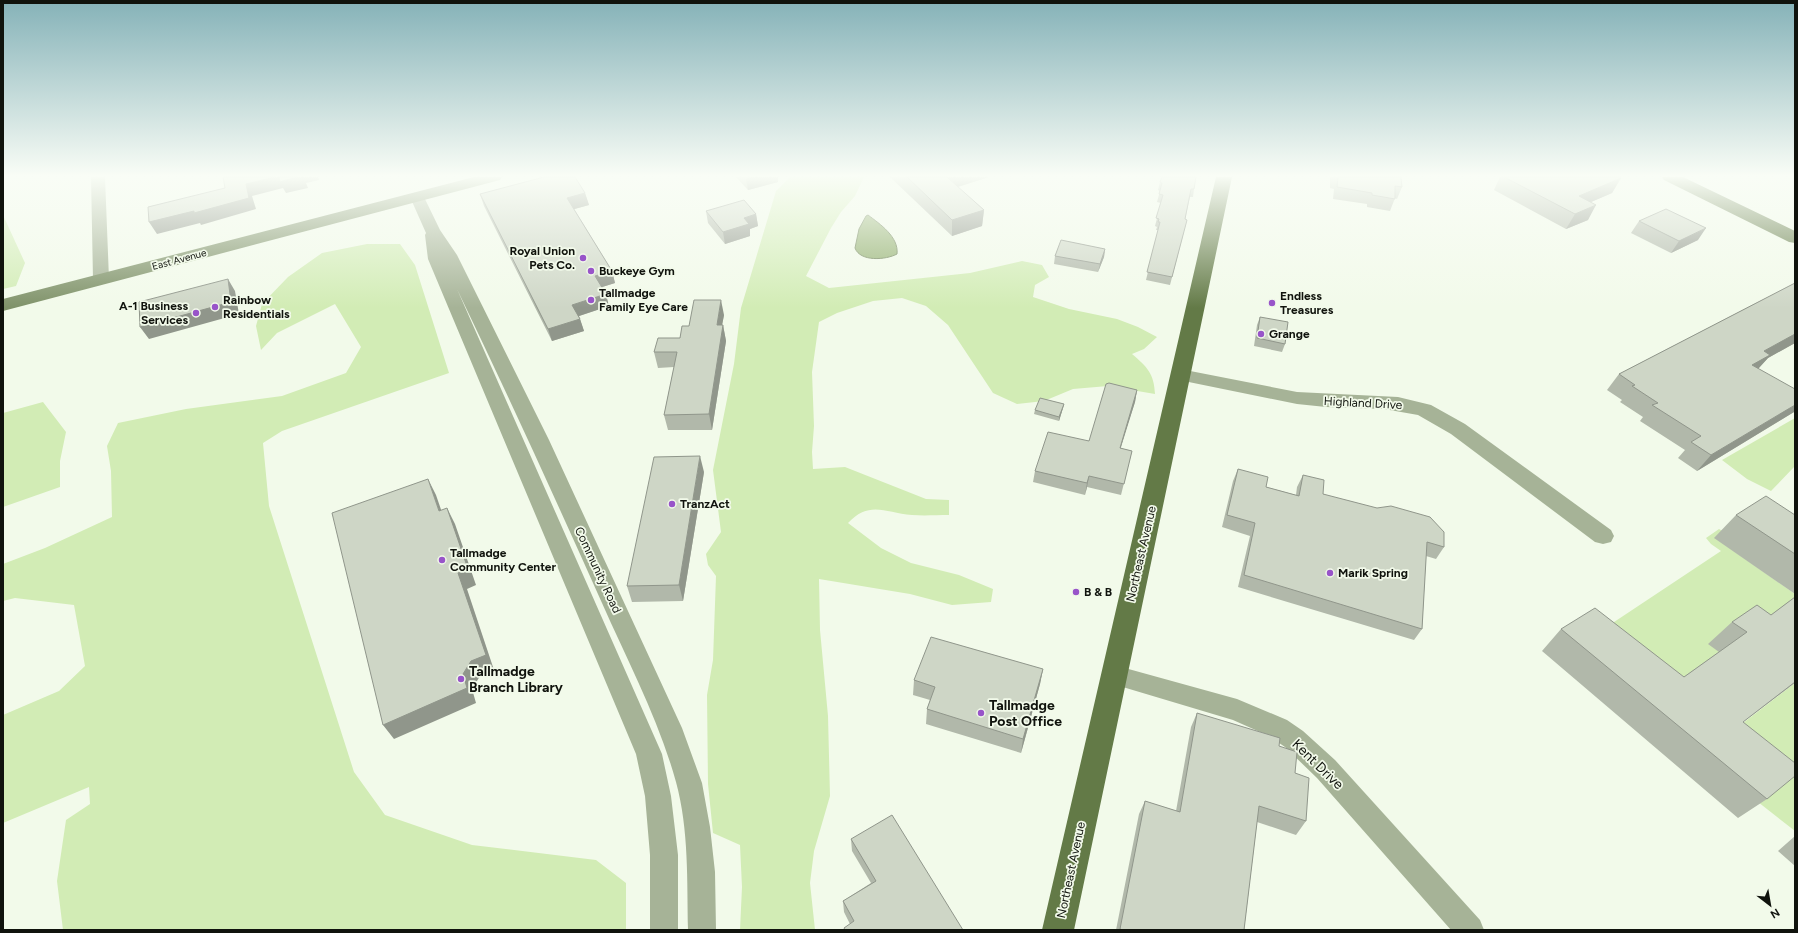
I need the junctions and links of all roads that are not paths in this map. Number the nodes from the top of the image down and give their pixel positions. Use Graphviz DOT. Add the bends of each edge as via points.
graph roads {
  1 [pos="99,221"];
  2 [pos="326,221"];
  3 [pos="428,221"];
  4 [pos="1214,221"];
  5 [pos="1759,221"];
  6 [pos="432,230"];
  7 [pos="1795,238"];
  8 [pos="101,279"];
  9 [pos="3,305"];
  10 [pos="1180,376"];
  11 [pos="539,440"];
  12 [pos="516,447"];
  13 [pos="1603,536"];
  14 [pos="1114,675"];
  15 [pos="648,678"];
  16 [pos="621,690"];
  17 [pos="664,930"];
  18 [pos="702,930"];
  19 [pos="1058,930"];
  20 [pos="1470,930"];
  1 -- 8 [label="street"];
  2 -- 8 [label="main road, East Avenue"];
  3 -- 6 [label="street, Community Road"];
  4 -- 10 [label="main road, Northeast Avenue"];
  5 -- 7 [label="main road"];
  6 -- 11 [label="street, Community Road" via="449,255"];
  6 -- 12 [label="street, Community Road" via="436,259"];
  8 -- 9 [label="main road, East Avenue"];
  10 -- 13 [label="street, Highland Drive" via="1297,398 1414,406 1458,429"];
  10 -- 14 [label="main road, Northeast Avenue"];
  11 -- 12 [label="street"];
  11 -- 15 [label="street, Community Road"];
  12 -- 16 [label="street, Community Road"];
  14 -- 19 [label="main road, Northeast Avenue"];
  14 -- 20 [label="street, Kent Drive" via="1237,710 1278,728 1294,739 1326,769"];
  15 -- 16 [label="street"];
  15 -- 18 [label="street, Community Road" via="670,728 688,783 701,872"];
  16 -- 17 [label="street, Community Road" via="649,754 658,796 664,855"];
}
